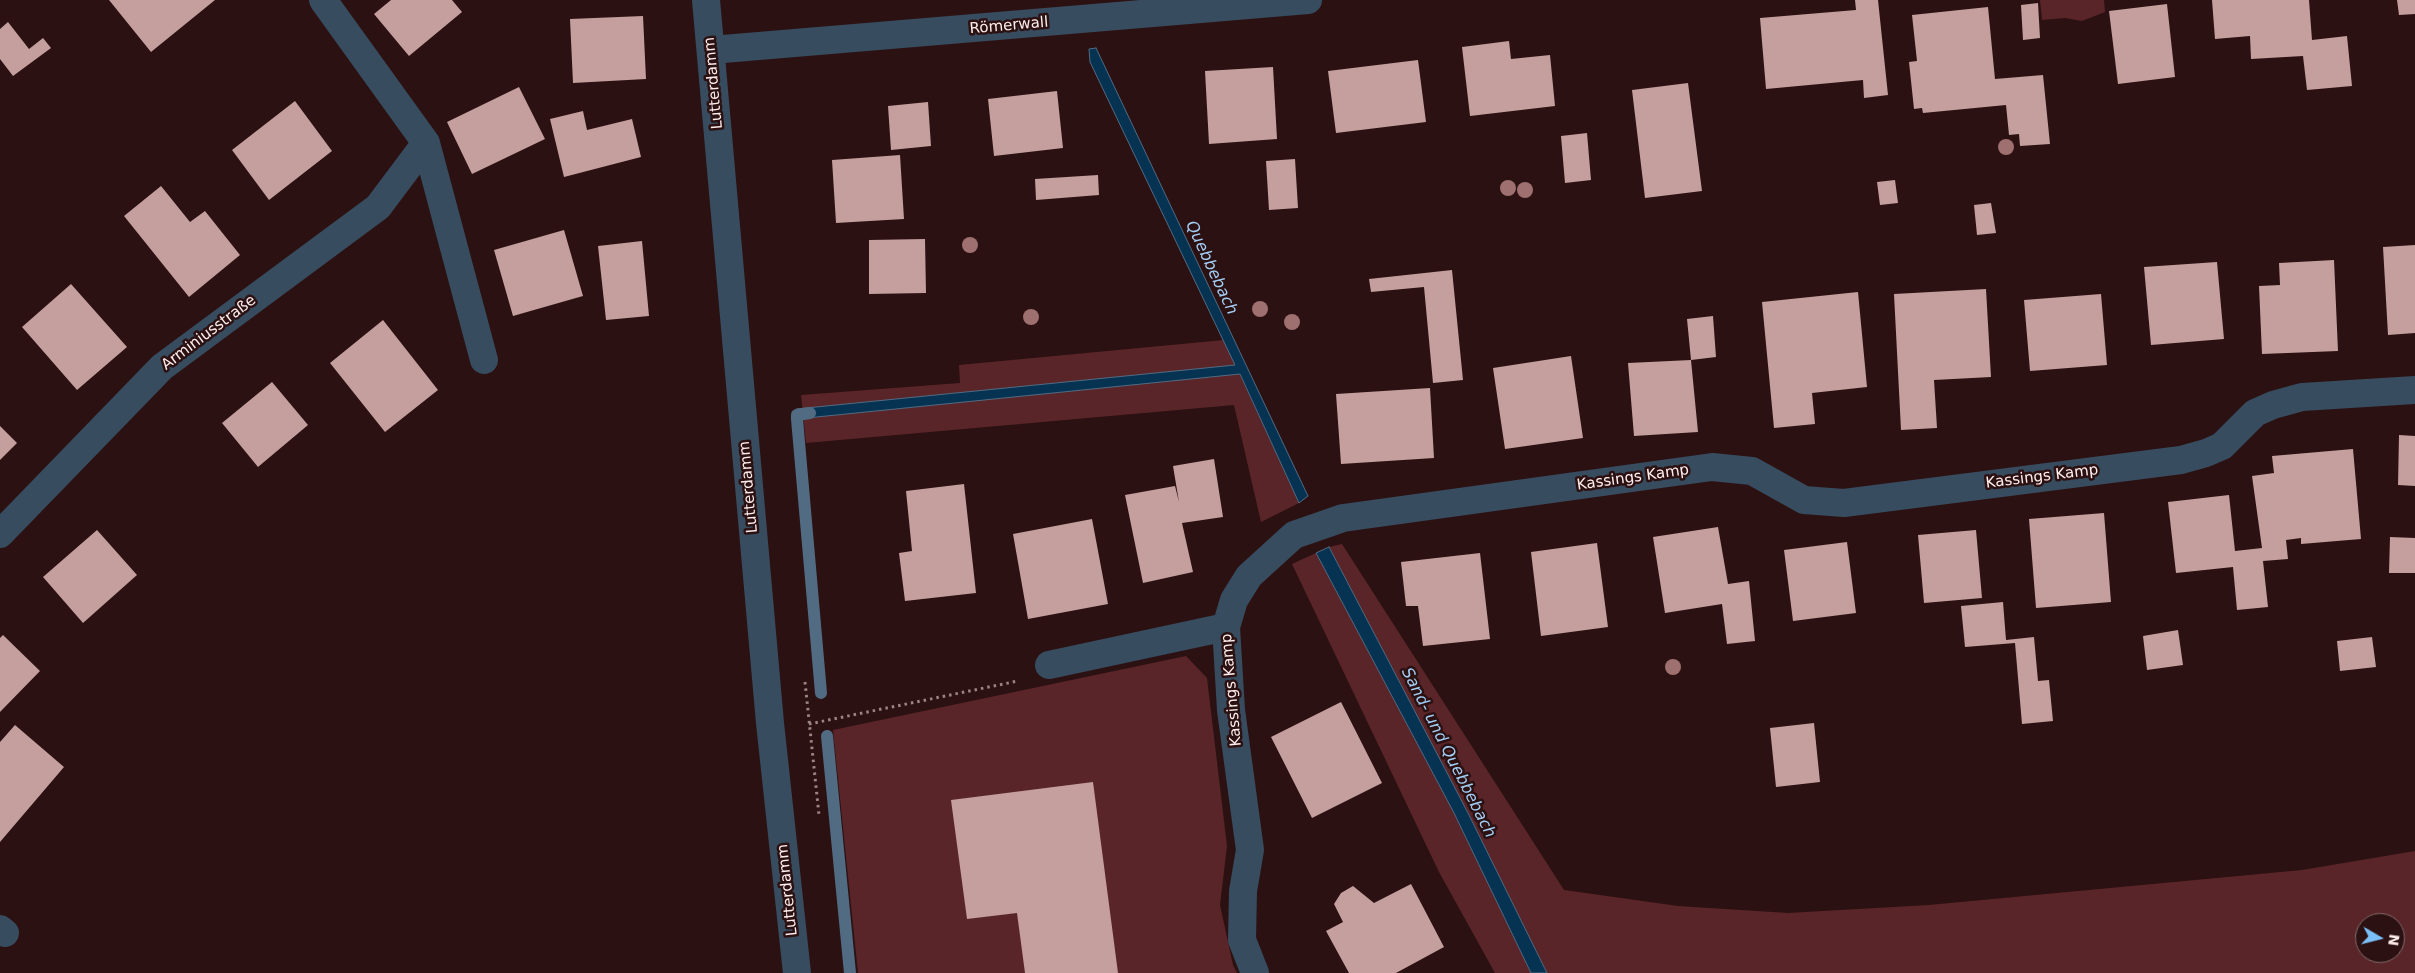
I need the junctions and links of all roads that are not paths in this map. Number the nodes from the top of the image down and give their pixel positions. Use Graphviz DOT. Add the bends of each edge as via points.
graph roads {
  1 [pos="323,0"];
  2 [pos="706,0"];
  3 [pos="1308,0"];
  4 [pos="711,50"];
  5 [pos="426,143"];
  6 [pos="484,360"];
  7 [pos="2415,390"];
  8 [pos="0,534"];
  9 [pos="1226,627"];
  10 [pos="1049,665"];
  11 [pos="797,973"];
  12 [pos="1255,973"];
  1 -- 5 [label="street"];
  2 -- 4 [label="street, Lutterdamm"];
  3 -- 4 [label="street, Römerwall"];
  4 -- 11 [label="street, Lutterdamm" via="770,723"];
  5 -- 6 [label="street"];
  5 -- 8 [label="street, Arminiusstraße" via="378,207 162,367"];
  7 -- 9 [label="street, Kassings Kamp" via="2310,396 2273,405 2256,413 2222,446 2181,460 1844,502 1804,500 1752,471 1712,468 1343,518 1294,535 1274,551 1249,576 1234,600"];
  9 -- 10 [label="street"];
  9 -- 12 [label="street, Kassings Kamp" via="1231,710 1250,850 1243,890 1242,940"];
}
